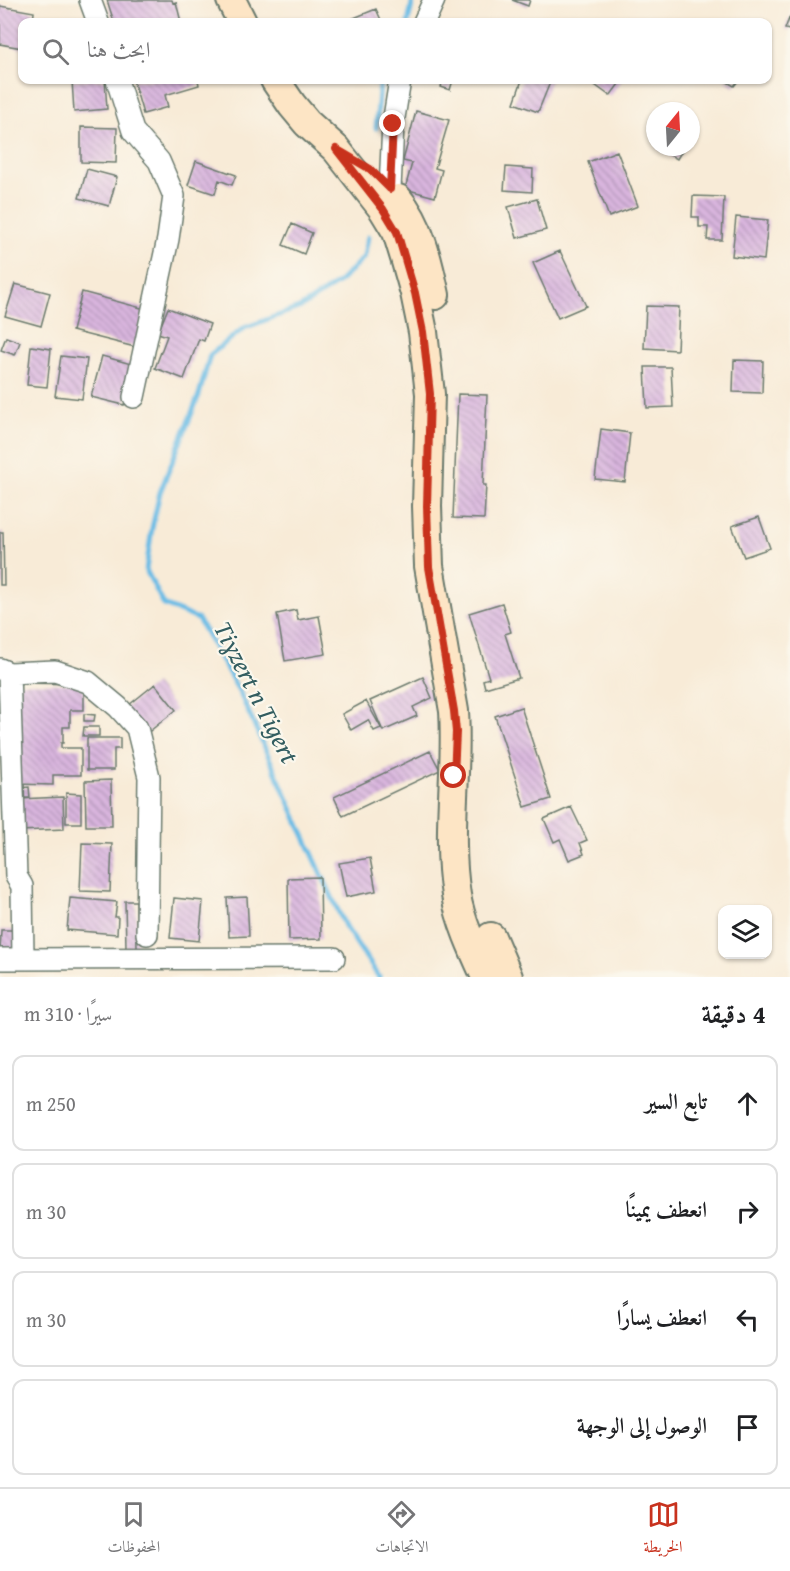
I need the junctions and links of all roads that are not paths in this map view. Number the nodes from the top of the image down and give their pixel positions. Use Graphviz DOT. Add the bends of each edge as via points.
graph roads {
  1 [pos="90,0"];
  2 [pos="231,0"];
  3 [pos="434,0"];
  4 [pos="97,18"];
  5 [pos="240,18"];
  6 [pos="426,18"];
  7 [pos="118,84"];
  8 [pos="277,84"];
  9 [pos="399,84"];
  10 [pos="336,149"];
  11 [pos="390,189"];
  12 [pos="134,397"];
  13 [pos="5,671"];
  14 [pos="147,934"];
  15 [pos="333,958"];
  16 [pos="8,964"];
  17 [pos="486,977"];
  18 [pos="508,977"];
  1 -- 4 [label="street"];
  2 -- 5 [label="street"];
  3 -- 6 [label="street"];
  7 -- 12 [label="street" via="133,131 159,161 174,196"];
  8 -- 10 [label="street" via="299,114"];
  9 -- 11 [label="street"];
  10 -- 11 [label="street" via="370,169"];
  10 -- 17 [label="street" via="397,232 423,332 430,394 429,567 456,732 452,864 456,898"];
  11 -- 18 [label="street" via="420,237 441,325 448,394 448,566 472,734 469,873"];
  13 -- 14 [label="street" via="55,671 88,682 137,728 148,777"];
  13 -- 16 [label="street" via="16,876 22,886"];
  15 -- 16 [label="street"];
}
